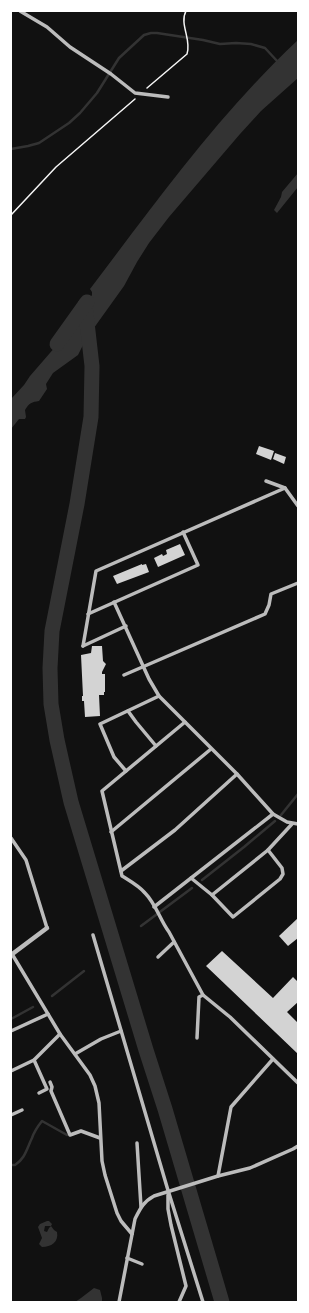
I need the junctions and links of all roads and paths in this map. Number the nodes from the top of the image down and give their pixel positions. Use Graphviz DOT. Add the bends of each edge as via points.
graph roads {
  1 [pos="20,11"];
  2 [pos="186,11"];
  3 [pos="140,94"];
  4 [pos="168,97"];
  5 [pos="11,215"];
  6 [pos="266,481"];
  7 [pos="285,488"];
  8 [pos="298,506"];
  9 [pos="184,532"];
  10 [pos="298,584"];
  11 [pos="114,602"];
  12 [pos="88,614"];
  13 [pos="126,626"];
  14 [pos="143,666"];
  15 [pos="124,675"];
  16 [pos="159,696"];
  17 [pos="128,711"];
  18 [pos="185,722"];
  19 [pos="156,746"];
  20 [pos="211,749"];
  21 [pos="126,771"];
  22 [pos="237,774"];
  23 [pos="273,814"];
  24 [pos="292,824"];
  25 [pos="298,824"];
  26 [pos="111,832"];
  27 [pos="11,838"];
  28 [pos="268,850"];
  29 [pos="121,871"];
  30 [pos="191,878"];
  31 [pos="212,895"];
  32 [pos="154,907"];
  33 [pos="47,928"];
  34 [pos="93,935"];
  35 [pos="174,942"];
  36 [pos="11,955"];
  37 [pos="158,957"];
  38 [pos="203,995"];
  39 [pos="48,1014"];
  40 [pos="11,1031"];
  41 [pos="121,1031"];
  42 [pos="60,1034"];
  43 [pos="197,1038"];
  44 [pos="75,1054"];
  45 [pos="273,1059"];
  46 [pos="34,1060"];
  47 [pos="11,1071"];
  48 [pos="50,1082"];
  49 [pos="298,1083"];
  50 [pos="40,1093"];
  51 [pos="22,1110"];
  52 [pos="11,1115"];
  53 [pos="100,1138"];
  54 [pos="137,1143"];
  55 [pos="298,1146"];
  56 [pos="218,1176"];
  57 [pos="168,1192"];
  58 [pos="141,1207"];
  59 [pos="132,1234"];
  60 [pos="127,1258"];
  61 [pos="142,1264"];
  62 [pos="119,1302"];
  63 [pos="179,1302"];
  64 [pos="203,1302"];
  1 -- 3 [label="street" via="47,27 70,47"];
  2 -- 3 [label="path" via="184,15 188,51"];
  3 -- 4 [label="street"];
  3 -- 5 [label="path" via="56,167"];
  6 -- 7 [label="street"];
  7 -- 8 [label="street"];
  7 -- 9 [label="street"];
  9 -- 11 [label="street" via="198,565"];
  9 -- 12 [label="street" via="96,571"];
  10 -- 14 [label="street" via="271,594 266,614"];
  11 -- 12 [label="street"];
  11 -- 13 [label="street"];
  12 -- 13 [label="street" via="83,646"];
  13 -- 14 [label="street"];
  14 -- 15 [label="street"];
  14 -- 16 [label="street"];
  16 -- 17 [label="street"];
  16 -- 18 [label="street"];
  17 -- 19 [label="street"];
  17 -- 21 [label="street" via="100,724 114,757"];
  18 -- 19 [label="street"];
  18 -- 20 [label="street"];
  19 -- 21 [label="street"];
  20 -- 22 [label="street"];
  20 -- 26 [label="street"];
  21 -- 26 [label="street" via="102,791"];
  22 -- 23 [label="street"];
  22 -- 29 [label="street" via="175,830"];
  23 -- 24 [label="street"];
  23 -- 30 [label="street"];
  24 -- 25 [label="street"];
  24 -- 28 [label="street"];
  26 -- 29 [label="street"];
  27 -- 33 [label="street" via="26,860"];
  28 -- 31 [label="street"];
  28 -- 31 [label="street" via="282,868 283,874 234,917"];
  29 -- 32 [label="street" via="122,876 146,894"];
  30 -- 31 [label="street"];
  30 -- 32 [label="street"];
  32 -- 35 [label="street"];
  33 -- 36 [label="street"];
  34 -- 41 [label="street"];
  35 -- 37 [label="street"];
  35 -- 38 [label="street"];
  36 -- 39 [label="street"];
  38 -- 43 [label="street" via="199,997"];
  38 -- 45 [label="street"];
  39 -- 40 [label="street"];
  39 -- 42 [label="street"];
  41 -- 44 [label="street"];
  41 -- 57 [label="street"];
  42 -- 44 [label="street"];
  42 -- 46 [label="street"];
  44 -- 53 [label="street" via="90,1075 97,1093"];
  45 -- 49 [label="street"];
  45 -- 56 [label="street" via="231,1106"];
  46 -- 47 [label="street"];
  46 -- 50 [label="street" via="47,1089"];
  48 -- 53 [label="street" via="51,1091 70,1135 81,1131"];
  51 -- 52 [label="street"];
  53 -- 59 [label="street" via="102,1160 117,1214"];
  54 -- 58 [label="street"];
  55 -- 56 [label="street" via="255,1166"];
  56 -- 57 [label="street"];
  57 -- 58 [label="street" via="154,1196"];
  57 -- 63 [label="street" via="168,1209 186,1286"];
  57 -- 64 [label="street"];
  58 -- 59 [label="street"];
  59 -- 60 [label="street"];
  60 -- 61 [label="street"];
  60 -- 62 [label="street"];
}
